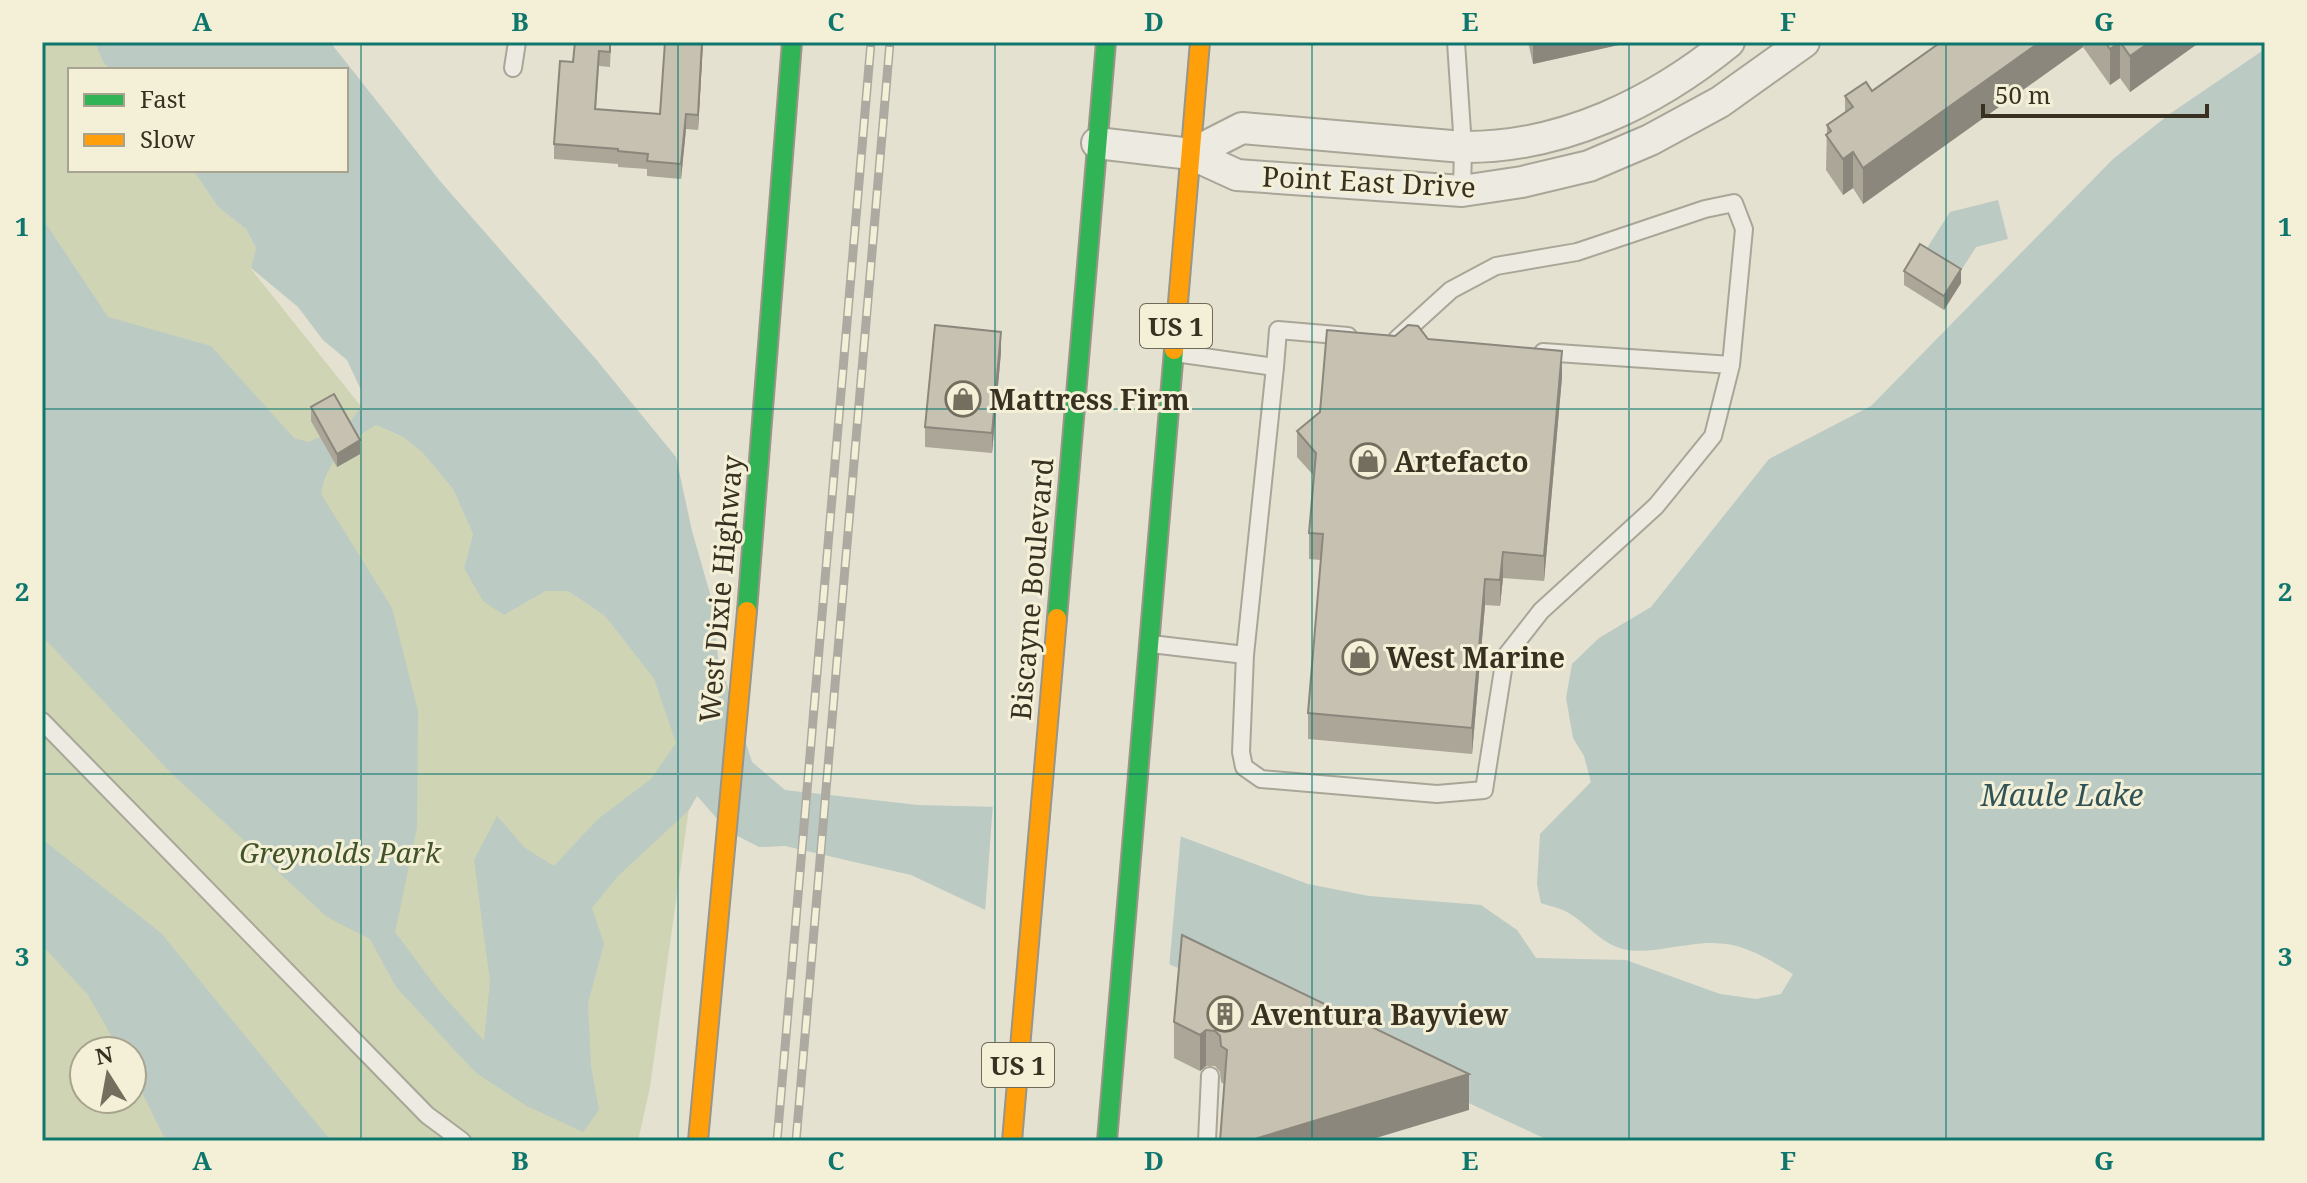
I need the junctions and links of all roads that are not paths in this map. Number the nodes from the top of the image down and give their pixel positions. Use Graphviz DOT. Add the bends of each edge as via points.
graph roads {
  1 [pos="517,42"];
  2 [pos="792,42"];
  3 [pos="1106,42"];
  4 [pos="1200,42"];
  5 [pos="1456,42"];
  6 [pos="1729,42"];
  7 [pos="1804,42"];
  8 [pos="513,68"];
  9 [pos="1097,143"];
  10 [pos="1463,147"];
  11 [pos="1191,154"];
  12 [pos="1462,191"];
  13 [pos="1382,339"];
  14 [pos="1426,342"];
  15 [pos="1530,351"];
  16 [pos="1174,352"];
  17 [pos="1731,365"];
  18 [pos="1275,367"];
  19 [pos="1149,644"];
  20 [pos="1245,655"];
  21 [pos="42,721"];
  22 [pos="1210,1076"];
  23 [pos="462,1141"];
  24 [pos="698,1141"];
  25 [pos="1012,1141"];
  26 [pos="1107,1141"];
  27 [pos="1207,1141"];
  1 -- 8 [label="lane"];
  2 -- 24 [label="main road, West Dixie Highway"];
  3 -- 9 [label="main road, Biscayne Boulevard / US 1"];
  4 -- 11 [label="main road, US 1"];
  5 -- 10 [label="lane"];
  6 -- 10 [label="street, Point East Drive" via="1650,97 1596,122 1532,141"];
  7 -- 12 [label="street, Point East Drive" via="1720,102 1650,140 1589,166"];
  9 -- 11 [label="street, Point East Drive"];
  9 -- 25 [label="main road, Biscayne Boulevard / US 1"];
  10 -- 11 [label="street, Point East Drive" via="1242,128"];
  10 -- 12 [label="lane"];
  11 -- 12 [label="street, Point East Drive" via="1237,175"];
  11 -- 16 [label="main road, US 1"];
  13 -- 14 [label="lane"];
  13 -- 17 [label="lane" via="1451,290 1496,266 1577,252 1734,203 1744,229"];
  13 -- 18 [label="lane" via="1278,330"];
  15 -- 17 [label="lane"];
  16 -- 18 [label="lane"];
  16 -- 19 [label="main road, US 1"];
  17 -- 20 [label="lane" via="1713,436 1656,506 1541,611 1505,657 1484,790 1437,794 1261,779 1244,767 1241,752"];
  18 -- 20 [label="lane"];
  19 -- 20 [label="lane"];
  19 -- 26 [label="main road, US 1"];
  21 -- 23 [label="lane" via="427,1115"];
  22 -- 27 [label="lane"];
}
